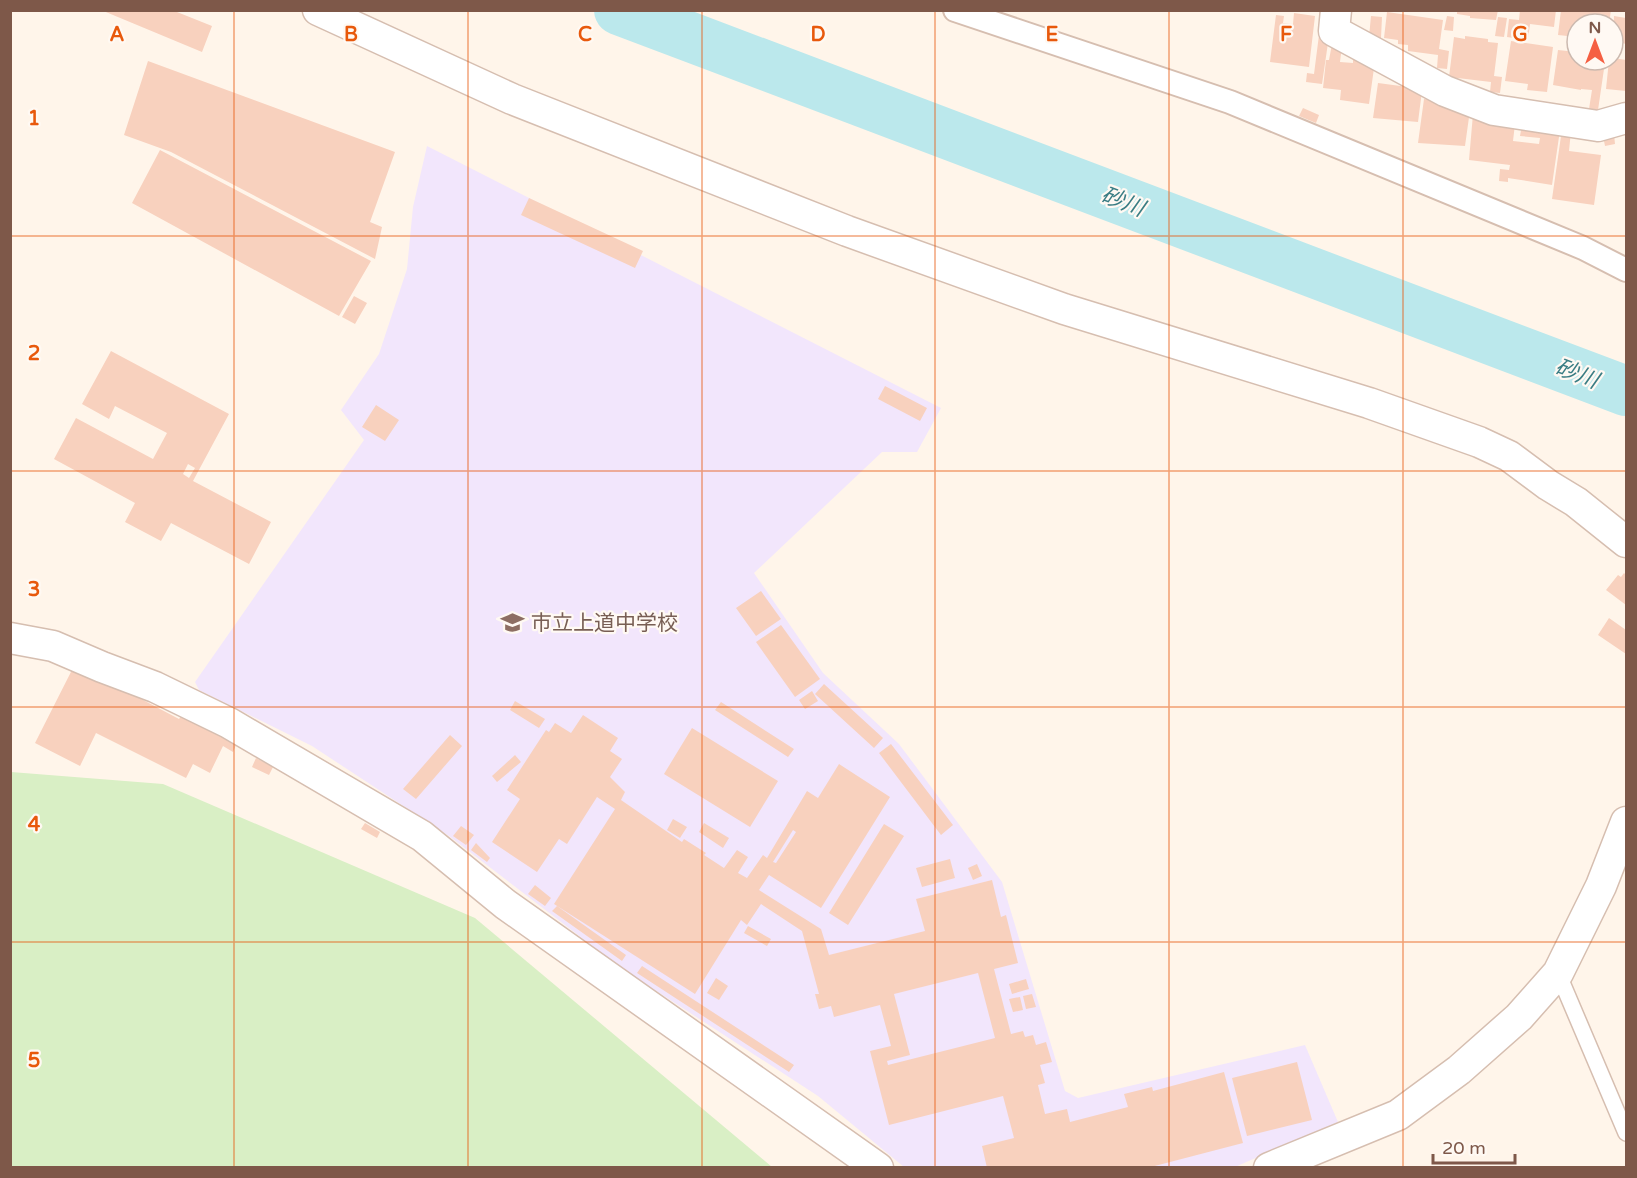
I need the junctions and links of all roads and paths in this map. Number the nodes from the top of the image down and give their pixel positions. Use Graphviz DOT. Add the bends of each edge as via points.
graph roads {
  1 [pos="318,10"];
  2 [pos="955,10"];
  3 [pos="1336,10"];
  4 [pos="1626,118"];
  5 [pos="1626,270"];
  6 [pos="1626,542"];
  7 [pos="10,638"];
  8 [pos="1626,822"];
  9 [pos="1558,973"];
  10 [pos="1626,1133"];
  11 [pos="878,1167"];
  12 [pos="1269,1167"];
  1 -- 6 [label="street" via="513,99 867,239 1064,309 1369,403 1479,442 1509,456"];
  2 -- 5 [label="street" via="1230,102 1583,248"];
  3 -- 4 [label="street" via="1334,32 1445,91 1494,110 1598,126"];
  7 -- 11 [label="street" via="53,646 166,692 229,723 422,836 505,904"];
  8 -- 9 [label="street" via="1601,886"];
  9 -- 10 [label="lane"];
  9 -- 12 [label="street" via="1519,1017 1459,1070 1398,1115"];
}
